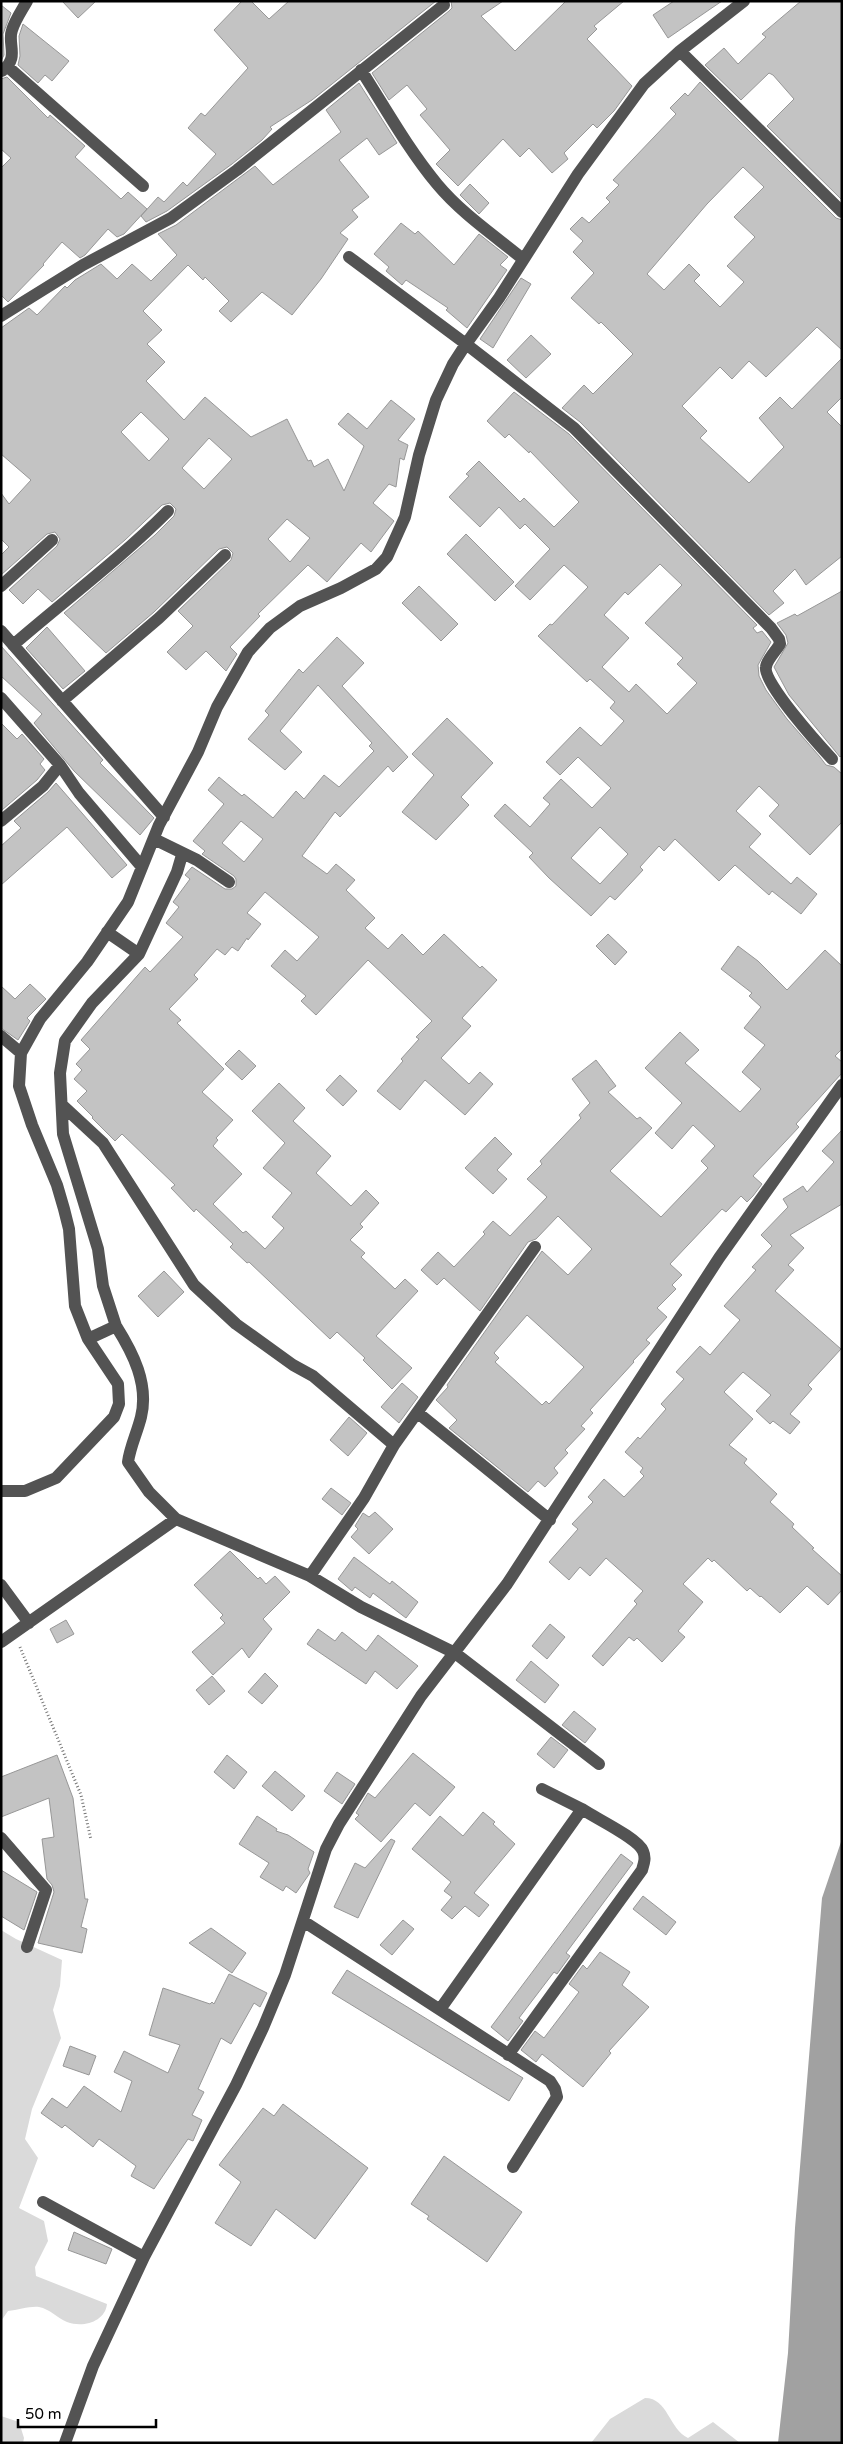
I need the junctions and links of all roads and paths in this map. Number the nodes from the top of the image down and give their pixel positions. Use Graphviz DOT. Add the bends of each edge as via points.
graph roads {
  1 [pos="27,1"];
  2 [pos="744,1"];
  3 [pos="444,5"];
  4 [pos="725,6"];
  5 [pos="680,50"];
  6 [pos="4,69"];
  7 [pos="361,70"];
  8 [pos="143,186"];
  9 [pos="842,212"];
  10 [pos="348,257"];
  11 [pos="524,259"];
  12 [pos="1,316"];
  13 [pos="466,344"];
  14 [pos="168,511"];
  15 [pos="52,540"];
  16 [pos="225,555"];
  17 [pos="1,586"];
  18 [pos="1,631"];
  19 [pos="13,644"];
  20 [pos="1,698"];
  21 [pos="62,701"];
  22 [pos="832,759"];
  23 [pos="60,765"];
  24 [pos="164,817"];
  25 [pos="1,821"];
  26 [pos="154,839"];
  27 [pos="182,855"];
  28 [pos="142,867"];
  29 [pos="229,882"];
  30 [pos="107,932"];
  31 [pos="139,954"];
  32 [pos="1,1036"];
  33 [pos="21,1053"];
  34 [pos="842,1085"];
  35 [pos="62,1105"];
  36 [pos="535,1247"];
  37 [pos="116,1326"];
  38 [pos="88,1339"];
  39 [pos="418,1413"];
  40 [pos="394,1445"];
  41 [pos="1,1491"];
  42 [pos="176,1519"];
  43 [pos="550,1520"];
  44 [pos="310,1576"];
  45 [pos="1,1585"];
  46 [pos="30,1623"];
  47 [pos="14,1635"];
  48 [pos="1,1642"];
  49 [pos="455,1653"];
  50 [pos="599,1764"];
  51 [pos="542,1789"];
  52 [pos="582,1810"];
  53 [pos="1,1838"];
  54 [pos="91,1840"];
  55 [pos="303,1920"];
  56 [pos="27,1948"];
  57 [pos="441,2008"];
  58 [pos="508,2055"];
  59 [pos="513,2167"];
  60 [pos="43,2202"];
  61 [pos="144,2257"];
  62 [pos="65,2443"];
  1 -- 6 [label="street" via="11,32 13,52"];
  2 -- 4 [label="street"];
  3 -- 7 [label="street"];
  4 -- 5 [label="street"];
  5 -- 9 [label="street"];
  5 -- 11 [label="street" via="644,84 613,125"];
  6 -- 8 [label="street"];
  7 -- 11 [label="street" via="418,160 439,186 472,218"];
  7 -- 12 [label="street" via="237,170 171,218 84,264"];
  10 -- 13 [label="street"];
  11 -- 13 [label="street"];
  13 -- 22 [label="street" via="574,428 771,628 780,644 766,666 766,673 782,699"];
  13 -- 24 [label="street" via="436,400 405,517 393,549 376,569 300,606 270,628 248,652 216,707 198,752"];
  14 -- 19 [label="street" via="69,600"];
  15 -- 17 [label="street"];
  16 -- 21 [label="street" via="159,618"];
  18 -- 19 [label="street"];
  19 -- 21 [label="street"];
  20 -- 23 [label="street"];
  21 -- 24 [label="street"];
  23 -- 25 [label="street" via="43,786"];
  23 -- 28 [label="street" via="79,793"];
  24 -- 26 [label="street"];
  26 -- 27 [label="street"];
  26 -- 28 [label="street"];
  27 -- 29 [label="street" via="197,860"];
  27 -- 31 [label="street"];
  28 -- 30 [label="street" via="128,902"];
  30 -- 31 [label="street"];
  30 -- 33 [label="street" via="88,962 40,1019"];
  31 -- 35 [label="street" via="92,1003 66,1041 60,1073"];
  32 -- 33 [label="street"];
  33 -- 38 [label="street" via="20,1086 64,1209 69,1229 75,1306"];
  34 -- 43 [label="street" via="719,1258"];
  35 -- 37 [label="street" via="63,1134 98,1250 103,1286"];
  35 -- 40 [label="street" via="103,1143 194,1285 236,1324 313,1376"];
  36 -- 39 [label="street"];
  37 -- 38 [label="street"];
  37 -- 42 [label="street" via="130,1348 140,1374 143,1397 128,1462 149,1492"];
  38 -- 41 [label="street" via="118,1384 119,1404 114,1417 56,1478 26,1491"];
  39 -- 40 [label="street"];
  39 -- 43 [label="street"];
  40 -- 44 [label="street" via="364,1498"];
  42 -- 44 [label="street"];
  42 -- 46 [label="street"];
  43 -- 49 [label="street"];
  44 -- 49 [label="street" via="361,1607"];
  45 -- 46 [label="street"];
  46 -- 47 [label="street"];
  47 -- 48 [label="street"];
  47 -- 54 [label="path" via="81,1795"];
  49 -- 50 [label="street"];
  49 -- 55 [label="street" via="421,1696 339,1824 326,1849"];
  51 -- 52 [label="street"];
  52 -- 57 [label="street"];
  52 -- 58 [label="street" via="643,1849 642,1870"];
  53 -- 56 [label="street" via="46,1890"];
  55 -- 57 [label="street"];
  55 -- 61 [label="street" via="263,2028"];
  57 -- 58 [label="street"];
  58 -- 59 [label="street" via="550,2080 557,2097"];
  60 -- 61 [label="street"];
  61 -- 62 [label="street" via="94,2366"];
}
